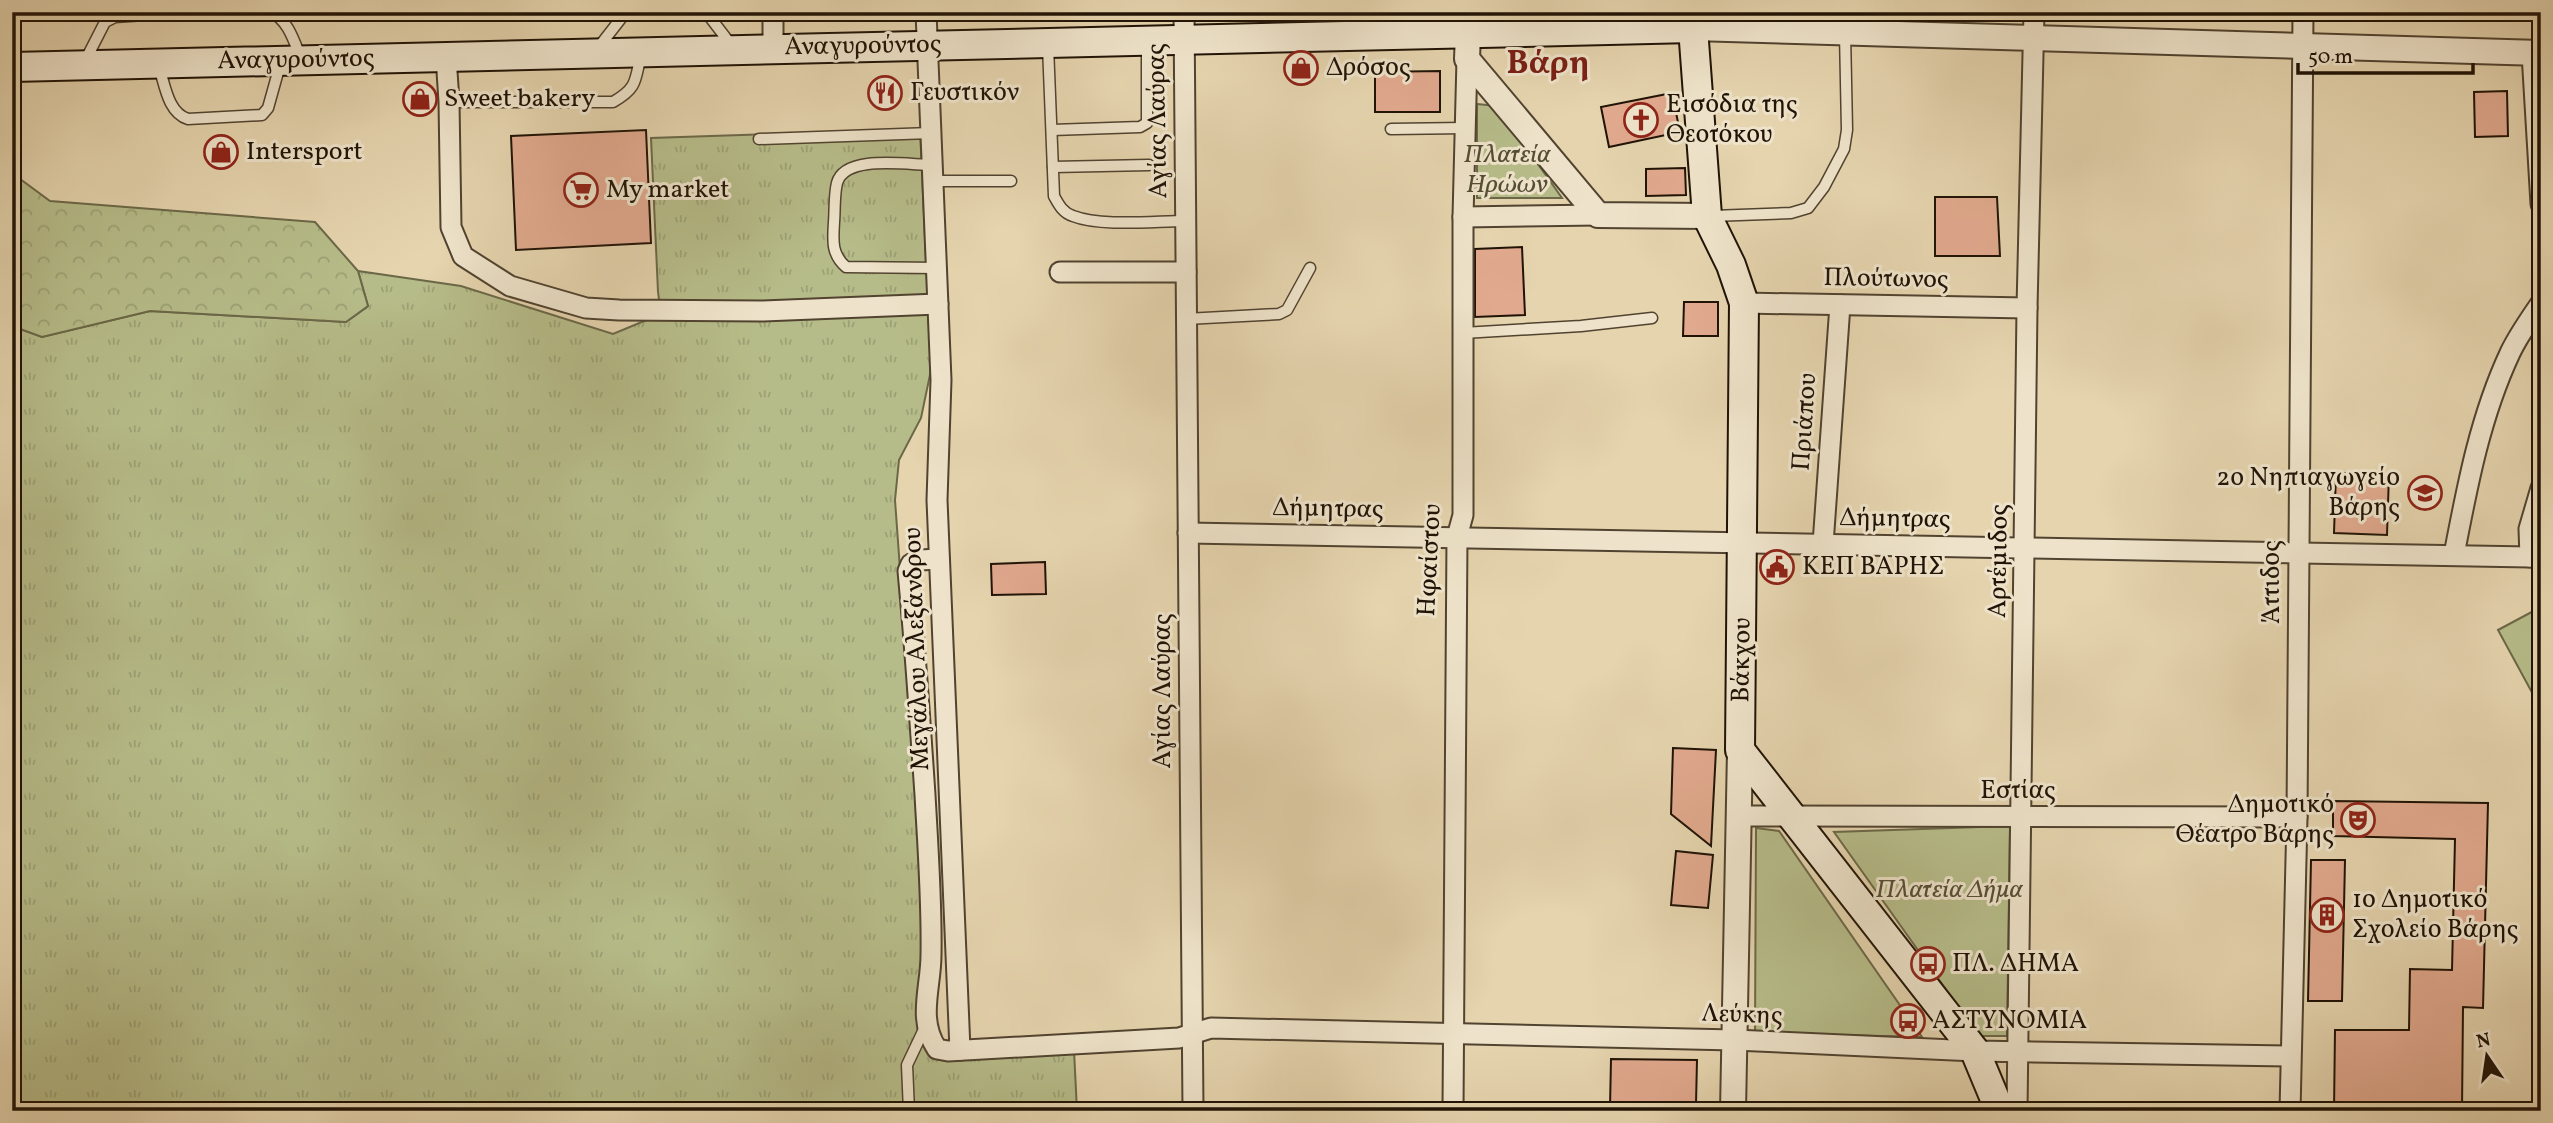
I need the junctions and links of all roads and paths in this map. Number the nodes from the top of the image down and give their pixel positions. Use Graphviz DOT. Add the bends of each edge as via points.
graph roads {
  1 [pos="190,12"];
  2 [pos="271,12"];
  3 [pos="626,12"];
  4 [pos="706,12"];
  5 [pos="772,12"];
  6 [pos="926,12"];
  7 [pos="2034,12"];
  8 [pos="2303,12"];
  9 [pos="1699,20"];
  10 [pos="1184,26"];
  11 [pos="1845,33"];
  12 [pos="1468,35"];
  13 [pos="2034,38"];
  14 [pos="1147,40"];
  15 [pos="1048,42"];
  16 [pos="928,45"];
  17 [pos="2302,46"];
  18 [pos="774,48"];
  19 [pos="735,49"];
  20 [pos="641,51"];
  21 [pos="594,53"];
  22 [pos="2537,53"];
  23 [pos="446,56"];
  24 [pos="292,60"];
  25 [pos="157,64"];
  26 [pos="83,65"];
  27 [pos="12,67"];
  28 [pos="449,102"];
  29 [pos="1465,128"];
  30 [pos="1391,129"];
  31 [pos="1052,130"];
  32 [pos="931,133"];
  33 [pos="759,139"];
  34 [pos="1149,165"];
  35 [pos="1053,167"];
  36 [pos="933,173"];
  37 [pos="1011,181"];
  38 [pos="2541,204"];
  39 [pos="1598,215"];
  40 [pos="1707,216"];
  41 [pos="1463,217"];
  42 [pos="1185,220"];
  43 [pos="937,268"];
  44 [pos="1310,268"];
  45 [pos="1060,272"];
  46 [pos="1186,272"];
  47 [pos="1744,303"];
  48 [pos="2541,303"];
  49 [pos="938,304"];
  50 [pos="1840,305"];
  51 [pos="2027,308"];
  52 [pos="1652,318"];
  53 [pos="1186,319"];
  54 [pos="1463,333"];
  55 [pos="2541,488"];
  56 [pos="1188,533"];
  57 [pos="1457,537"];
  58 [pos="1744,543"];
  59 [pos="1823,544"];
  60 [pos="2025,548"];
  61 [pos="2298,553"];
  62 [pos="2454,555"];
  63 [pos="939,559"];
  64 [pos="2535,560"];
  65 [pos="1740,750"];
  66 [pos="1790,815"];
  67 [pos="1739,816"];
  68 [pos="2022,817"];
  69 [pos="2297,817"];
  70 [pos="926,1025"];
  71 [pos="1192,1033"];
  72 [pos="1454,1035"];
  73 [pos="1734,1040"];
  74 [pos="960,1050"];
  75 [pos="2016,1050"];
  76 [pos="1975,1051"];
  77 [pos="2290,1056"];
  78 [pos="909,1111"];
  79 [pos="1193,1111"];
  80 [pos="1453,1111"];
  81 [pos="1733,1111"];
  82 [pos="2000,1111"];
  83 [pos="2017,1111"];
  84 [pos="2290,1111"];
  1 -- 26 [label="lane" via="115,17 105,22"];
  2 -- 24 [label="lane" via="290,32"];
  3 -- 21 [label="lane"];
  4 -- 19 [label="lane"];
  5 -- 18 [label="street"];
  6 -- 16 [label="street, Μεγάλου Αλεξάνδρου"];
  7 -- 13 [label="street, Αρτέμιδος"];
  8 -- 17 [label="street, Άττιδος"];
  9 -- 11 [label="street"];
  9 -- 12 [label="main road, Αναγυρούντος"];
  9 -- 40 [label="main road"];
  10 -- 12 [label="main road, Αναγυρούντος"];
  10 -- 14 [label="main road, Αναγυρούντος"];
  10 -- 42 [label="street, Αγίας Λαύρας"];
  11 -- 13 [label="street"];
  11 -- 40 [label="lane" via="1847,130 1844,149 1825,187 1808,208"];
  12 -- 29 [label="street, Ηφαίστου"];
  12 -- 39 [label="street"];
  13 -- 17 [label="street"];
  13 -- 51 [label="street, Αρτέμιδος"];
  14 -- 15 [label="main road, Αναγυρούντος"];
  14 -- 31 [label="lane" via="1147,123"];
  15 -- 16 [label="main road, Αναγυρούντος"];
  15 -- 31 [label="lane"];
  16 -- 18 [label="main road, Αναγυρούντος"];
  16 -- 32 [label="street, Μεγάλου Αλεξάνδρου"];
  17 -- 22 [label="street"];
  17 -- 61 [label="street, Άττιδος"];
  18 -- 19 [label="main road, Αναγυρούντος"];
  19 -- 20 [label="main road, Αναγυρούντος"];
  20 -- 21 [label="main road, Αναγυρούντος"];
  20 -- 28 [label="lane" via="629,93 613,102"];
  21 -- 23 [label="main road, Αναγυρούντος"];
  22 -- 38 [label="street"];
  23 -- 24 [label="main road, Αναγυρούντος"];
  23 -- 28 [label="street"];
  24 -- 25 [label="main road, Αναγυρούντος"];
  24 -- 25 [label="lane" via="262,115 188,119 173,109"];
  25 -- 26 [label="main road, Αναγυρούντος"];
  26 -- 27 [label="main road, Αναγυρούντος"];
  28 -- 49 [label="street" via="451,227 456,244 463,256 510,286 586,308 619,310 763,311"];
  29 -- 30 [label="lane"];
  29 -- 41 [label="street, Ηφαίστου"];
  31 -- 35 [label="lane"];
  32 -- 33 [label="lane"];
  32 -- 36 [label="street, Μεγάλου Αλεξάνδρου"];
  34 -- 35 [label="lane"];
  35 -- 42 [label="lane" via="1054,197 1071,216 1093,221"];
  36 -- 37 [label="lane"];
  36 -- 43 [label="street, Μεγάλου Αλεξάνδρου"];
  36 -- 43 [label="lane" via="858,164 844,170 837,182 833,245 846,267"];
  39 -- 40 [label="street"];
  39 -- 41 [label="street"];
  40 -- 47 [label="main road, Βάκχου"];
  41 -- 54 [label="street, Ηφαίστου"];
  42 -- 46 [label="street, Αγίας Λαύρας"];
  43 -- 49 [label="street, Μεγάλου Αλεξάνδρου"];
  44 -- 53 [label="lane" via="1287,310 1279,314"];
  45 -- 46 [label="street"];
  46 -- 53 [label="street, Αγίας Λαύρας"];
  47 -- 50 [label="street, Πλούτωνος"];
  47 -- 58 [label="main road, Βάκχου"];
  48 -- 62 [label="street" via="2510,351 2491,399"];
  49 -- 63 [label="street, Μεγάλου Αλεξάνδρου"];
  50 -- 51 [label="street, Πλούτωνος"];
  50 -- 59 [label="street, Πριάπου"];
  51 -- 60 [label="street, Αρτέμιδος"];
  52 -- 54 [label="lane"];
  53 -- 56 [label="street, Αγίας Λαύρας"];
  54 -- 57 [label="street, Ηφαίστου" via="1463,515"];
  55 -- 64 [label="street, Δήμητρας" via="2529,529"];
  56 -- 57 [label="street, Δήμητρας"];
  56 -- 71 [label="street, Αγίας Λαύρας"];
  57 -- 58 [label="street, Δήμητρας"];
  57 -- 72 [label="street, Ηφαίστου"];
  58 -- 59 [label="street, Δήμητρας"];
  58 -- 65 [label="main road, Βάκχου"];
  59 -- 60 [label="street, Δήμητρας"];
  60 -- 61 [label="street, Δήμητρας"];
  60 -- 68 [label="street, Αρτέμιδος"];
  61 -- 62 [label="street, Δήμητρας"];
  61 -- 69 [label="street, Άττιδος"];
  62 -- 64 [label="street, Δήμητρας"];
  63 -- 70 [label="street" via="920,560 908,571 931,913"];
  63 -- 74 [label="street, Μεγάλου Αλεξάνδρου"];
  65 -- 66 [label="main road"];
  65 -- 67 [label="street, Βάκχου"];
  66 -- 67 [label="street, Εστίας"];
  66 -- 68 [label="street, Εστίας"];
  66 -- 76 [label="main road"];
  67 -- 73 [label="street, Βάκχου"];
  68 -- 69 [label="street, Εστίας"];
  68 -- 75 [label="street, Αρτέμιδος"];
  69 -- 77 [label="street, Άττιδος"];
  70 -- 74 [label="street" via="937,1049"];
  70 -- 78 [label="lane" via="908,1065"];
  71 -- 72 [label="street, Λεύκης" via="1211,1028"];
  71 -- 74 [label="street" via="1179,1038"];
  71 -- 79 [label="street, Αγίας Λαύρας"];
  72 -- 73 [label="street, Λεύκης"];
  72 -- 80 [label="street, Ηφαίστου"];
  73 -- 76 [label="street, Λεύκης"];
  73 -- 81 [label="street, Βάκχου"];
  75 -- 76 [label="street, Λεύκης"];
  75 -- 77 [label="street, Λεύκης"];
  75 -- 83 [label="street, Αρτέμιδος"];
  76 -- 82 [label="main road"];
  77 -- 84 [label="street, Άττιδος"];
}
